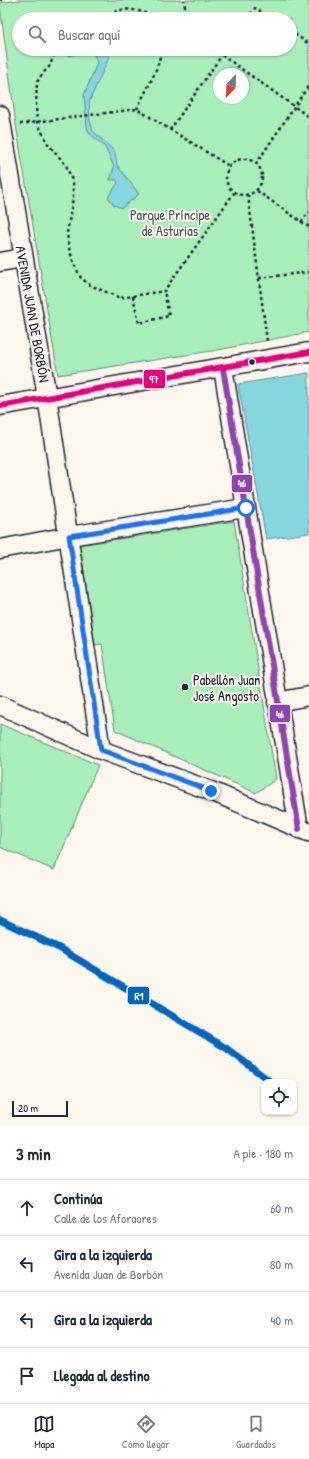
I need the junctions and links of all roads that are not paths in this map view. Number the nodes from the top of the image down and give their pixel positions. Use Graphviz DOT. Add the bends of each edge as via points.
graph roads {
  1 [pos="1,123"];
  2 [pos="23,258"];
  3 [pos="0,262"];
  4 [pos="309,352"];
  5 [pos="224,368"];
  6 [pos="47,397"];
  7 [pos="0,406"];
  8 [pos="246,508"];
  9 [pos="69,536"];
  10 [pos="0,548"];
  11 [pos="309,696"];
  12 [pos="278,702"];
  13 [pos="0,704"];
  14 [pos="101,750"];
  15 [pos="304,831"];
  1 -- 2 [label="street, AVENIDA JUAN DE BORBÓN"];
  2 -- 3 [label="street"];
  2 -- 6 [label="street, AVENIDA JUAN DE BORBÓN"];
  4 -- 5 [label="street"];
  5 -- 6 [label="street"];
  5 -- 8 [label="street"];
  6 -- 7 [label="street"];
  6 -- 9 [label="street, AVENIDA JUAN DE BORBÓN"];
  8 -- 9 [label="street"];
  8 -- 12 [label="street"];
  9 -- 10 [label="street"];
  9 -- 14 [label="street, AVENIDA JUAN DE BORBÓN"];
  11 -- 12 [label="street"];
  12 -- 15 [label="street"];
  13 -- 14 [label="street"];
  14 -- 15 [label="street" via="211,791"];
}
